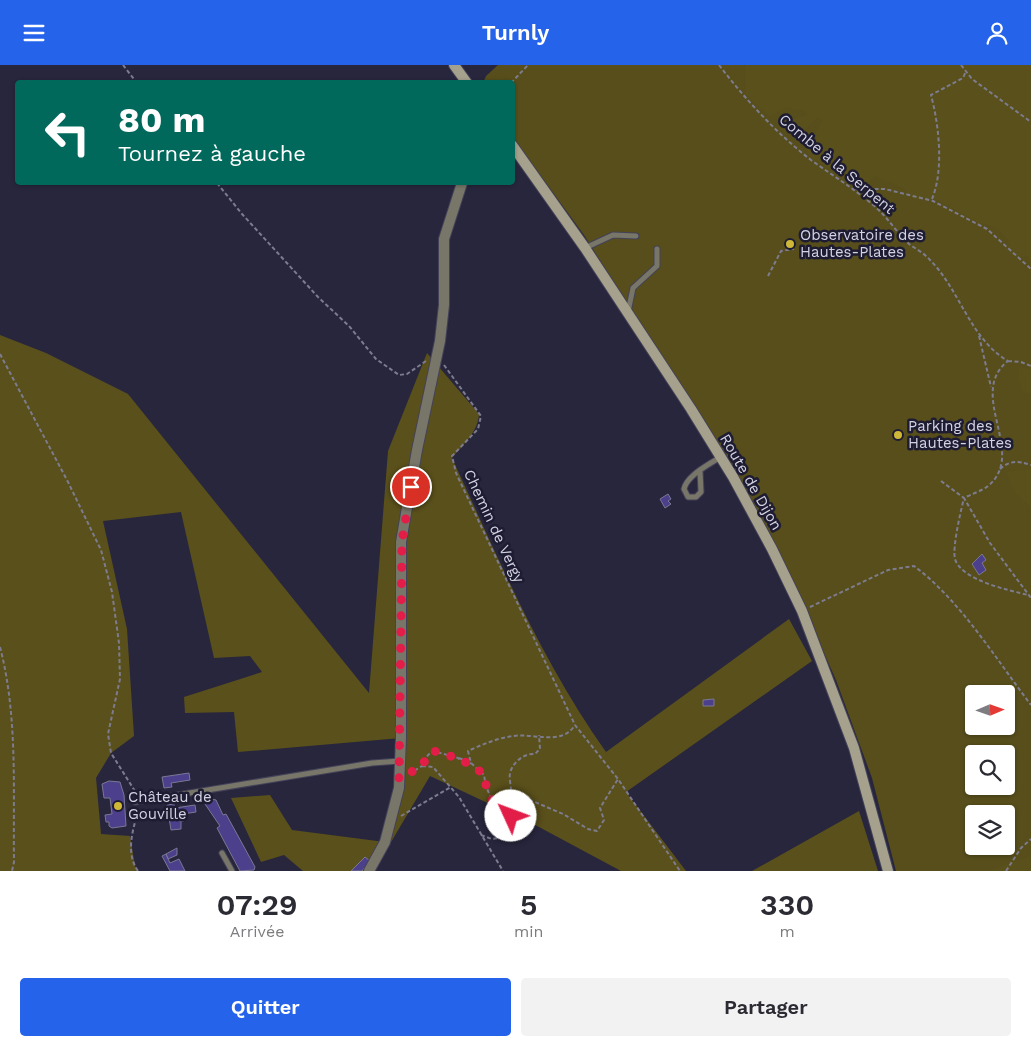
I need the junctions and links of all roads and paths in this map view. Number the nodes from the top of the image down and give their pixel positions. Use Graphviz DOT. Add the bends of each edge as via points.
graph roads {
  1 [pos="123,65"];
  2 [pos="454,65"];
  3 [pos="528,65"];
  4 [pos="719,65"];
  5 [pos="961,65"];
  6 [pos="966,71"];
  7 [pos="135,80"];
  8 [pos="465,80"];
  9 [pos="514,80"];
  10 [pos="1031,122"];
  11 [pos="515,149"];
  12 [pos="219,185"];
  13 [pos="461,185"];
  14 [pos="854,189"];
  15 [pos="931,200"];
  16 [pos="636,236"];
  17 [pos="585,247"];
  18 [pos="657,249"];
  19 [pos="794,249"];
  20 [pos="1031,269"];
  21 [pos="768,276"];
  22 [pos="628,312"];
  23 [pos="978,334"];
  24 [pos="0,354"];
  25 [pos="438,358"];
  26 [pos="1008,361"];
  27 [pos="1031,366"];
  28 [pos="991,389"];
  29 [pos="721,456"];
  30 [pos="1031,465"];
  31 [pos="1000,469"];
  32 [pos="700,471"];
  33 [pos="941,481"];
  34 [pos="964,498"];
  35 [pos="1030,597"];
  36 [pos="802,611"];
  37 [pos="0,647"];
  38 [pos="1031,705"];
  39 [pos="575,725"];
  40 [pos="539,735"];
  41 [pos="400,761"];
  42 [pos="471,763"];
  43 [pos="422,766"];
  44 [pos="399,779"];
  45 [pos="618,779"];
  46 [pos="451,787"];
  47 [pos="516,794"];
  48 [pos="138,801"];
  49 [pos="511,816"];
  50 [pos="397,823"];
  51 [pos="481,835"];
  52 [pos="1031,839"];
  53 [pos="222,853"];
  54 [pos="12,871"];
  55 [pos="138,871"];
  56 [pos="232,871"];
  57 [pos="368,871"];
  58 [pos="503,871"];
  59 [pos="680,871"];
  60 [pos="888,871"];
  61 [pos="1006,871"];
  1 -- 7 [label="path"];
  2 -- 8 [label="main road"];
  3 -- 9 [label="path"];
  4 -- 14 [label="path, Combe à la Serpent" via="747,101 783,135"];
  5 -- 6 [label="path"];
  6 -- 10 [label="path" via="972,79"];
  6 -- 15 [label="path" via="963,78 931,95 938,125 936,189"];
  11 -- 17 [label="main road, Route de Dijon"];
  12 -- 25 [label="path" via="376,359 399,375 407,374 431,358"];
  13 -- 25 [label="street" via="444,239 444,305"];
  14 -- 15 [label="path" via="885,189"];
  14 -- 23 [label="path, Combe à la Serpent" via="875,206 908,243 930,259 958,297"];
  15 -- 20 [label="path" via="986,229"];
  16 -- 17 [label="lane" via="612,235"];
  17 -- 22 [label="main road, Route de Dijon"];
  18 -- 22 [label="lane" via="657,266 633,288"];
  19 -- 21 [label="path" via="781,251"];
  22 -- 29 [label="main road, Route de Dijon"];
  23 -- 26 [label="path, Combe à la Serpent" via="994,352"];
  23 -- 28 [label="path"];
  24 -- 48 [label="path" via="101,550 112,593 119,643 120,679 108,734 111,753"];
  25 -- 39 [label="path, Chemin de Vergy" via="481,416 478,429 452,457 456,473"];
  25 -- 41 [label="street" via="417,450 402,541"];
  26 -- 27 [label="path"];
  26 -- 28 [label="path" via="999,368"];
  28 -- 31 [label="path" via="999,426"];
  29 -- 32 [label="lane"];
  29 -- 36 [label="main road, Route de Dijon"];
  30 -- 31 [label="path" via="1020,461 1008,462"];
  31 -- 34 [label="path" via="988,486"];
  32 -- 32 [label="lane" via="684,486 688,497 696,497 701,492"];
  33 -- 34 [label="path"];
  34 -- 35 [label="path" via="990,543"];
  34 -- 35 [label="path" via="954,557 959,568 991,585"];
  36 -- 38 [label="path" via="888,570 914,566 932,579"];
  36 -- 60 [label="main road, Route de Dijon" via="860,763"];
  37 -- 54 [label="path" via="7,674 13,746"];
  39 -- 40 [label="path" via="564,735"];
  39 -- 45 [label="path, Chemin de Vergy"];
  40 -- 42 [label="path" via="513,736 484,743 468,751"];
  40 -- 47 [label="path" via="540,749 519,759 510,774 511,791"];
  41 -- 44 [label="street"];
  41 -- 48 [label="lane"];
  42 -- 43 [label="path" via="464,764 458,758 434,751"];
  42 -- 49 [label="path" via="484,775 486,790 504,814"];
  43 -- 44 [label="path"];
  43 -- 46 [label="path" via="433,767"];
  44 -- 57 [label="street" via="385,842"];
  45 -- 47 [label="path" via="600,808 604,820 596,831"];
  45 -- 59 [label="path, Chemin de Vergy"];
  46 -- 50 [label="path" via="401,816"];
  46 -- 51 [label="path"];
  47 -- 49 [label="path"];
  48 -- 55 [label="path" via="130,836 134,866"];
  49 -- 51 [label="path" via="511,827 506,837 492,839"];
  51 -- 58 [label="path"];
  52 -- 61 [label="path"];
  53 -- 56 [label="lane"];
}
